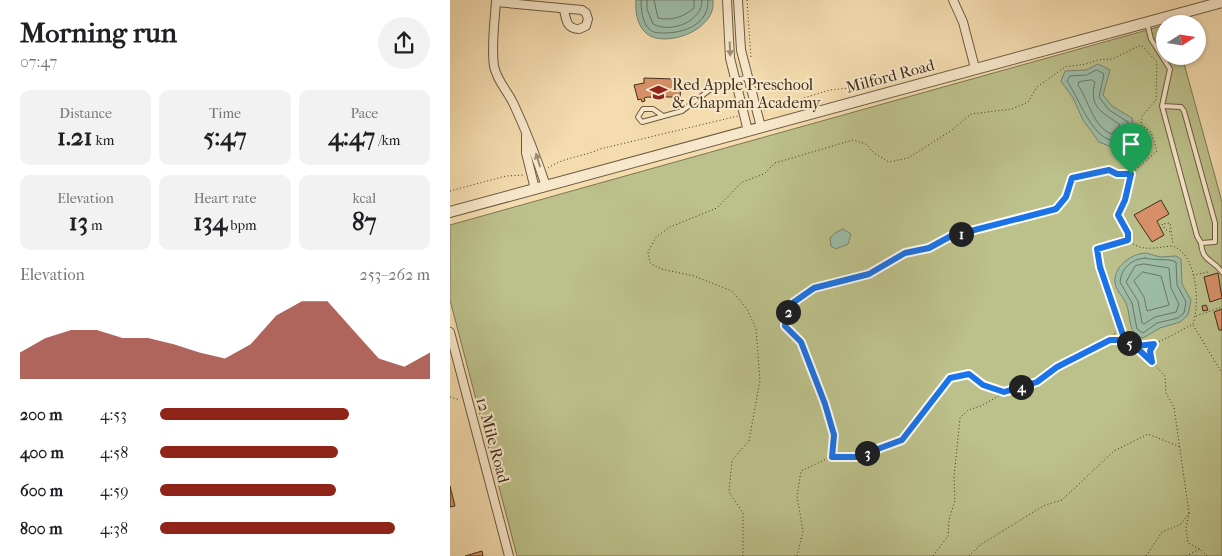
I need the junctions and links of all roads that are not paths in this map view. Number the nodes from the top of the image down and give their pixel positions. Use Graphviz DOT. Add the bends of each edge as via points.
graph roads {
  1 [pos="727,0"];
  2 [pos="738,0"];
  3 [pos="953,0"];
  4 [pos="496,1"];
  5 [pos="1222,2"];
  6 [pos="564,10"];
  7 [pos="1147,23"];
  8 [pos="975,68"];
  9 [pos="748,77"];
  10 [pos="736,80"];
  11 [pos="1162,106"];
  12 [pos="663,116"];
  13 [pos="761,127"];
  14 [pos="748,131"];
  15 [pos="526,136"];
  16 [pos="541,188"];
  17 [pos="450,212"];
  18 [pos="1201,243"];
  19 [pos="1222,272"];
  20 [pos="450,332"];
  21 [pos="509,556"];
  1 -- 10 [label="street, one-way" via="730,58"];
  2 -- 9 [label="street" via="741,50"];
  3 -- 8 [label="street" via="963,22"];
  4 -- 6 [label="street"];
  4 -- 15 [label="street" via="494,65 498,81 514,105"];
  5 -- 7 [label="street, Milford Road"];
  7 -- 8 [label="street, Milford Road"];
  7 -- 11 [label="lane" via="1151,40 1170,70"];
  8 -- 13 [label="street, Milford Road"];
  9 -- 10 [label="lane"];
  9 -- 13 [label="street"];
  10 -- 12 [label="lane" via="712,88 682,111"];
  10 -- 14 [label="street"];
  11 -- 18 [label="lane"];
  11 -- 18 [label="lane" via="1181,107 1184,111 1215,223 1215,242"];
  12 -- 12 [label="lane" via="642,122 638,117 643,109 653,109"];
  13 -- 14 [label="street, Milford Road"];
  14 -- 16 [label="street, Milford Road"];
  16 -- 15 [label="street, one-way" via="541,170"];
  15 -- 16 [label="street" via="531,173"];
  16 -- 17 [label="street, Milford Road"];
  18 -- 19 [label="lane" via="1206,260"];
  20 -- 21 [label="street, 12 Mile Road"];
}
